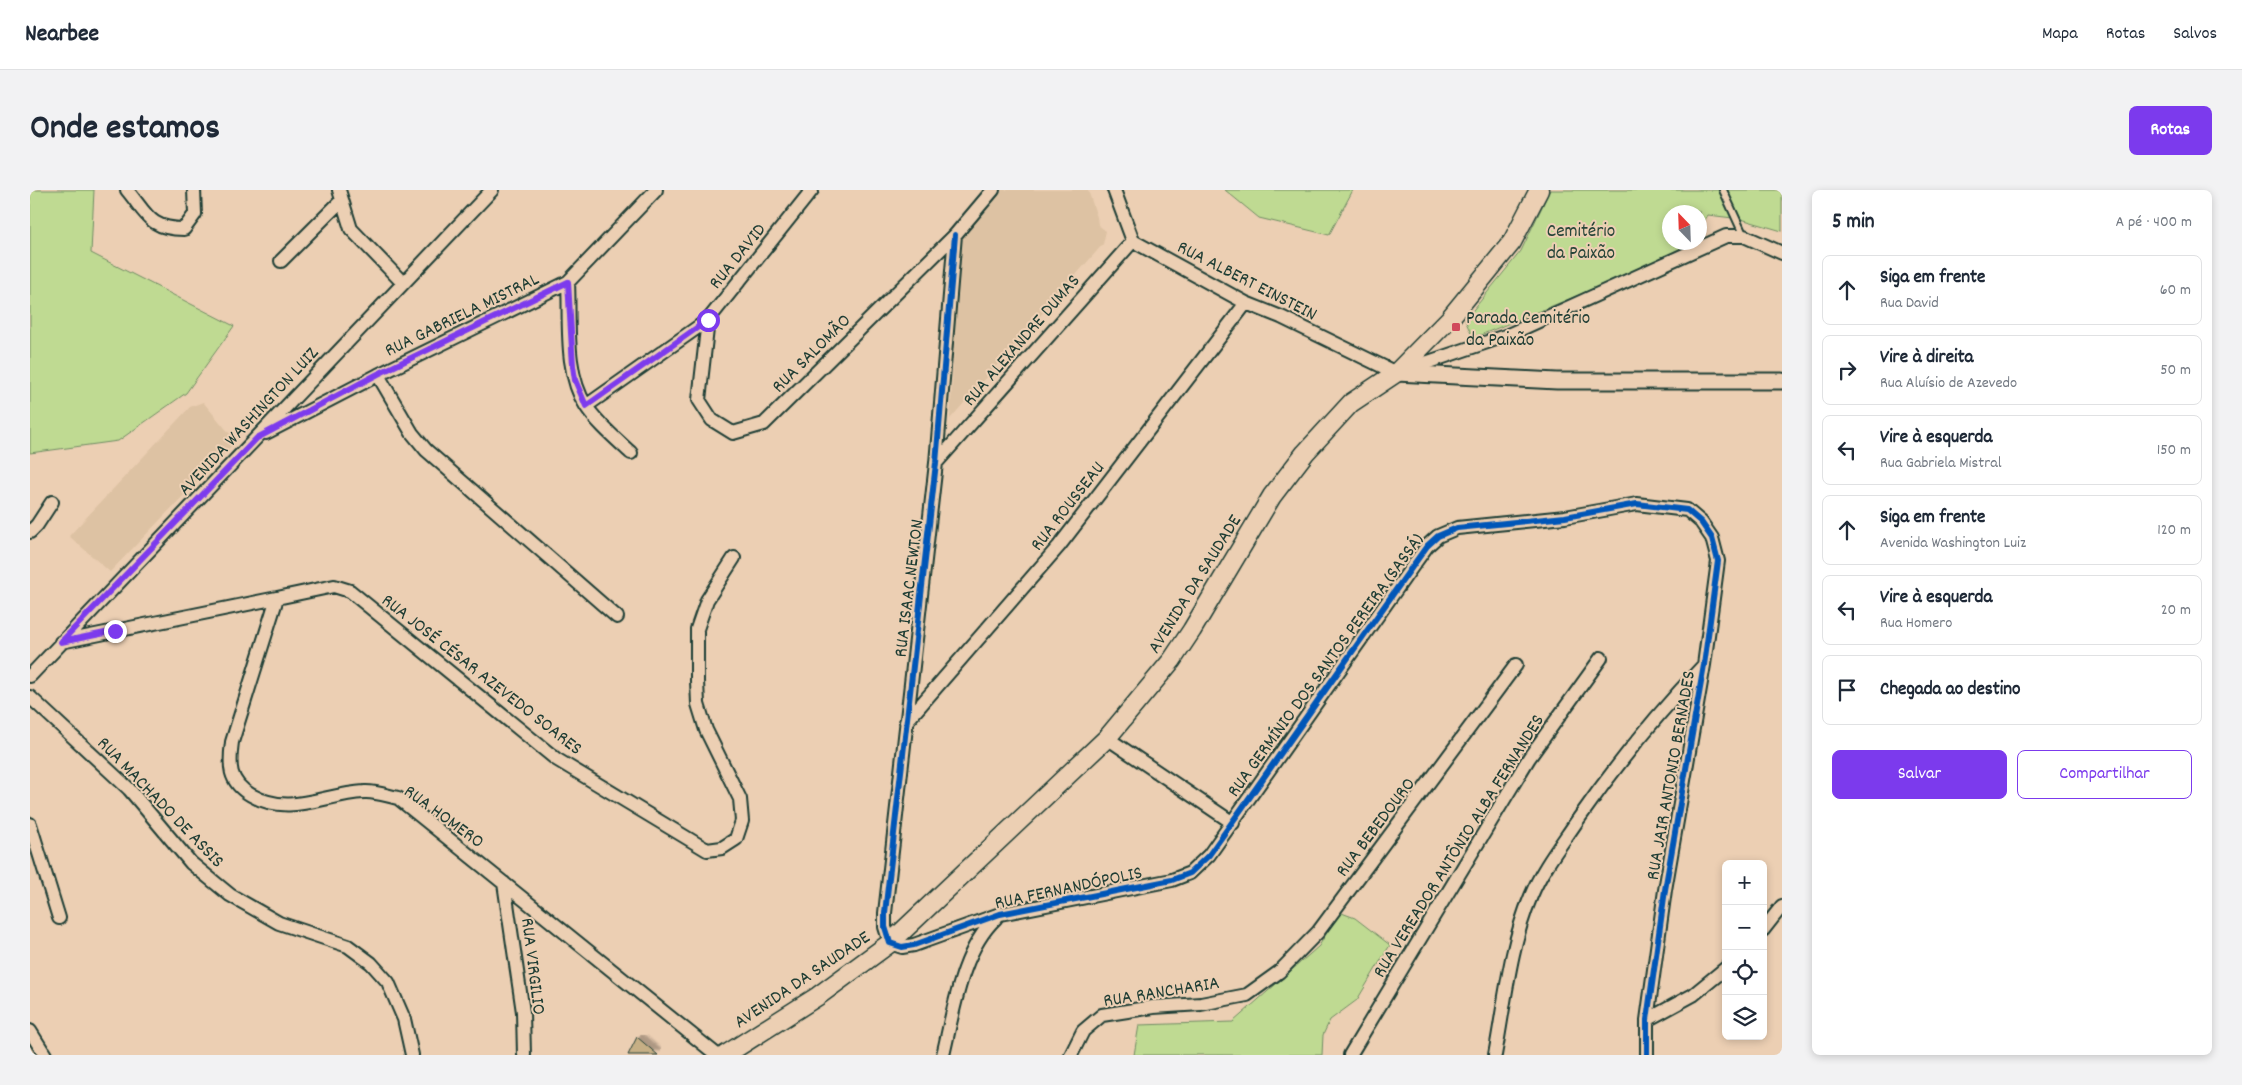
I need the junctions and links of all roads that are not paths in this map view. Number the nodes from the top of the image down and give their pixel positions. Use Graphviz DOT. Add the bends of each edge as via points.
graph roads {
  1 [pos="127,190"];
  2 [pos="194,190"];
  3 [pos="492,190"];
  4 [pos="656,190"];
  5 [pos="812,190"];
  6 [pos="993,190"];
  7 [pos="1114,190"];
  8 [pos="1539,190"];
  9 [pos="1723,190"];
  10 [pos="341,195"];
  11 [pos="956,235"];
  12 [pos="1744,236"];
  13 [pos="1133,241"];
  14 [pos="1782,253"];
  15 [pos="281,261"];
  16 [pos="568,282"];
  17 [pos="402,283"];
  18 [pos="1246,303"];
  19 [pos="708,320"];
  20 [pos="1396,373"];
  21 [pos="378,374"];
  22 [pos="1782,381"];
  23 [pos="586,406"];
  24 [pos="257,438"];
  25 [pos="631,453"];
  26 [pos="936,463"];
  27 [pos="52,502"];
  28 [pos="1687,510"];
  29 [pos="30,532"];
  30 [pos="734,558"];
  31 [pos="277,598"];
  32 [pos="617,617"];
  33 [pos="61,642"];
  34 [pos="1601,658"];
  35 [pos="1516,665"];
  36 [pos="1704,665"];
  37 [pos="30,676"];
  38 [pos="30,697"];
  39 [pos="906,722"];
  40 [pos="1107,738"];
  41 [pos="1233,823"];
  42 [pos="30,824"];
  43 [pos="504,883"];
  44 [pos="1782,906"];
  45 [pos="1000,914"];
  46 [pos="59,918"];
  47 [pos="1767,925"];
  48 [pos="890,943"];
  49 [pos="1722,971"];
  50 [pos="1247,995"];
  51 [pos="1647,1020"];
  52 [pos="30,1031"];
  53 [pos="45,1055"];
  54 [pos="412,1055"];
  55 [pos="524,1055"];
  56 [pos="717,1055"];
  57 [pos="725,1055"];
  58 [pos="943,1055"];
  59 [pos="1071,1055"];
  60 [pos="1350,1055"];
  61 [pos="1495,1055"];
  62 [pos="1647,1055"];
  1 -- 2 [label="street" via="154,224 184,229 195,214"];
  3 -- 17 [label="street, AVENIDA WASHINGTON LUIZ"];
  4 -- 16 [label="street, RUA GABRIELA MISTRAL"];
  5 -- 19 [label="street, RUA DAVID"];
  6 -- 11 [label="street, RUA SALOMÃO"];
  7 -- 13 [label="street"];
  8 -- 20 [label="main road, AVENIDA DA SAUDADE" via="1506,250 1450,318"];
  9 -- 12 [label="lane"];
  10 -- 15 [label="street"];
  10 -- 17 [label="street" via="352,230"];
  11 -- 19 [label="street, RUA SALOMÃO" via="764,424 733,433 712,420 699,400"];
  11 -- 26 [label="street, RUA ISAAC NEWTON"];
  12 -- 14 [label="street"];
  12 -- 20 [label="street" via="1726,236 1508,335"];
  13 -- 18 [label="street, RUA ALBERT EINSTEIN"];
  13 -- 26 [label="street, RUA ALEXANDRE DUMAS"];
  16 -- 21 [label="street, RUA GABRIELA MISTRAL"];
  16 -- 23 [label="street" via="575,380"];
  17 -- 24 [label="street, AVENIDA WASHINGTON LUIZ"];
  18 -- 20 [label="street, RUA ALBERT EINSTEIN"];
  18 -- 39 [label="street, RUA ROUSSEAU" via="1060,546"];
  19 -- 23 [label="street, RUA DAVID"];
  20 -- 22 [label="street" via="1558,381"];
  20 -- 40 [label="main road, AVENIDA DA SAUDADE" via="1351,403 1305,452 1272,496 1172,660"];
  21 -- 24 [label="street, RUA GABRIELA MISTRAL"];
  21 -- 32 [label="street" via="412,433 426,450"];
  23 -- 25 [label="street"];
  24 -- 33 [label="street, AVENIDA WASHINGTON LUIZ"];
  26 -- 39 [label="street, RUA ISAAC NEWTON"];
  27 -- 29 [label="street"];
  28 -- 36 [label="street, RUA JAIR ANTONIO BERNADES" via="1712,538 1718,561"];
  28 -- 41 [label="street, RUA GERMÍNIO DOS SANTOS PEREIRA (SASSÁ)" via="1637,504 1565,517 1457,528 1438,536 1412,566"];
  30 -- 31 [label="street, RUA JOSÉ CÉSAR AZEVEDO SOARES" via="707,600 697,629 698,704 706,730 740,799 742,821 736,839 722,848 707,850 556,759 350,591 334,586"];
  31 -- 33 [label="street"];
  31 -- 43 [label="street, RUA HOMERO" via="232,742 229,765 240,788 262,801 288,805 365,792 398,798"];
  33 -- 37 [label="street, AVENIDA WASHINGTON LUIZ"];
  34 -- 60 [label="street, RUA VEREADOR ANTÔNIO ALBA FERNANDES" via="1529,758"];
  35 -- 50 [label="street, RUA BEBEDOURO" via="1318,932 1279,972"];
  36 -- 51 [label="street, RUA JAIR ANTONIO BERNADES" via="1665,890"];
  36 -- 61 [label="street" via="1628,749 1556,853 1532,895 1516,942"];
  38 -- 54 [label="street, RUA MACHADO DE ASSIS" via="129,789 191,863 230,895 279,923 348,946 371,963 388,982 404,1019"];
  39 -- 48 [label="street, RUA ISAAC NEWTON" via="885,912"];
  40 -- 41 [label="street"];
  40 -- 48 [label="main road, AVENIDA DA SAUDADE"];
  41 -- 45 [label="street, RUA FERNANDÓPOLIS" via="1209,855 1190,873 1172,880"];
  42 -- 46 [label="street"];
  43 -- 55 [label="street, RUA VIRGILIO" via="523,1012"];
  43 -- 56 [label="street, RUA HOMERO"];
  44 -- 47 [label="street"];
  45 -- 48 [label="street, RUA FERNANDÓPOLIS" via="914,945"];
  45 -- 58 [label="street" via="985,928 961,980"];
  48 -- 57 [label="main road, AVENIDA DA SAUDADE" via="818,996"];
  49 -- 51 [label="street" via="1693,995"];
  50 -- 59 [label="street, RUA RANCHARIA" via="1201,1004 1102,1014 1083,1030"];
  51 -- 62 [label="street, RUA JAIR ANTONIO BERNADES"];
  52 -- 53 [label="street"];
}
